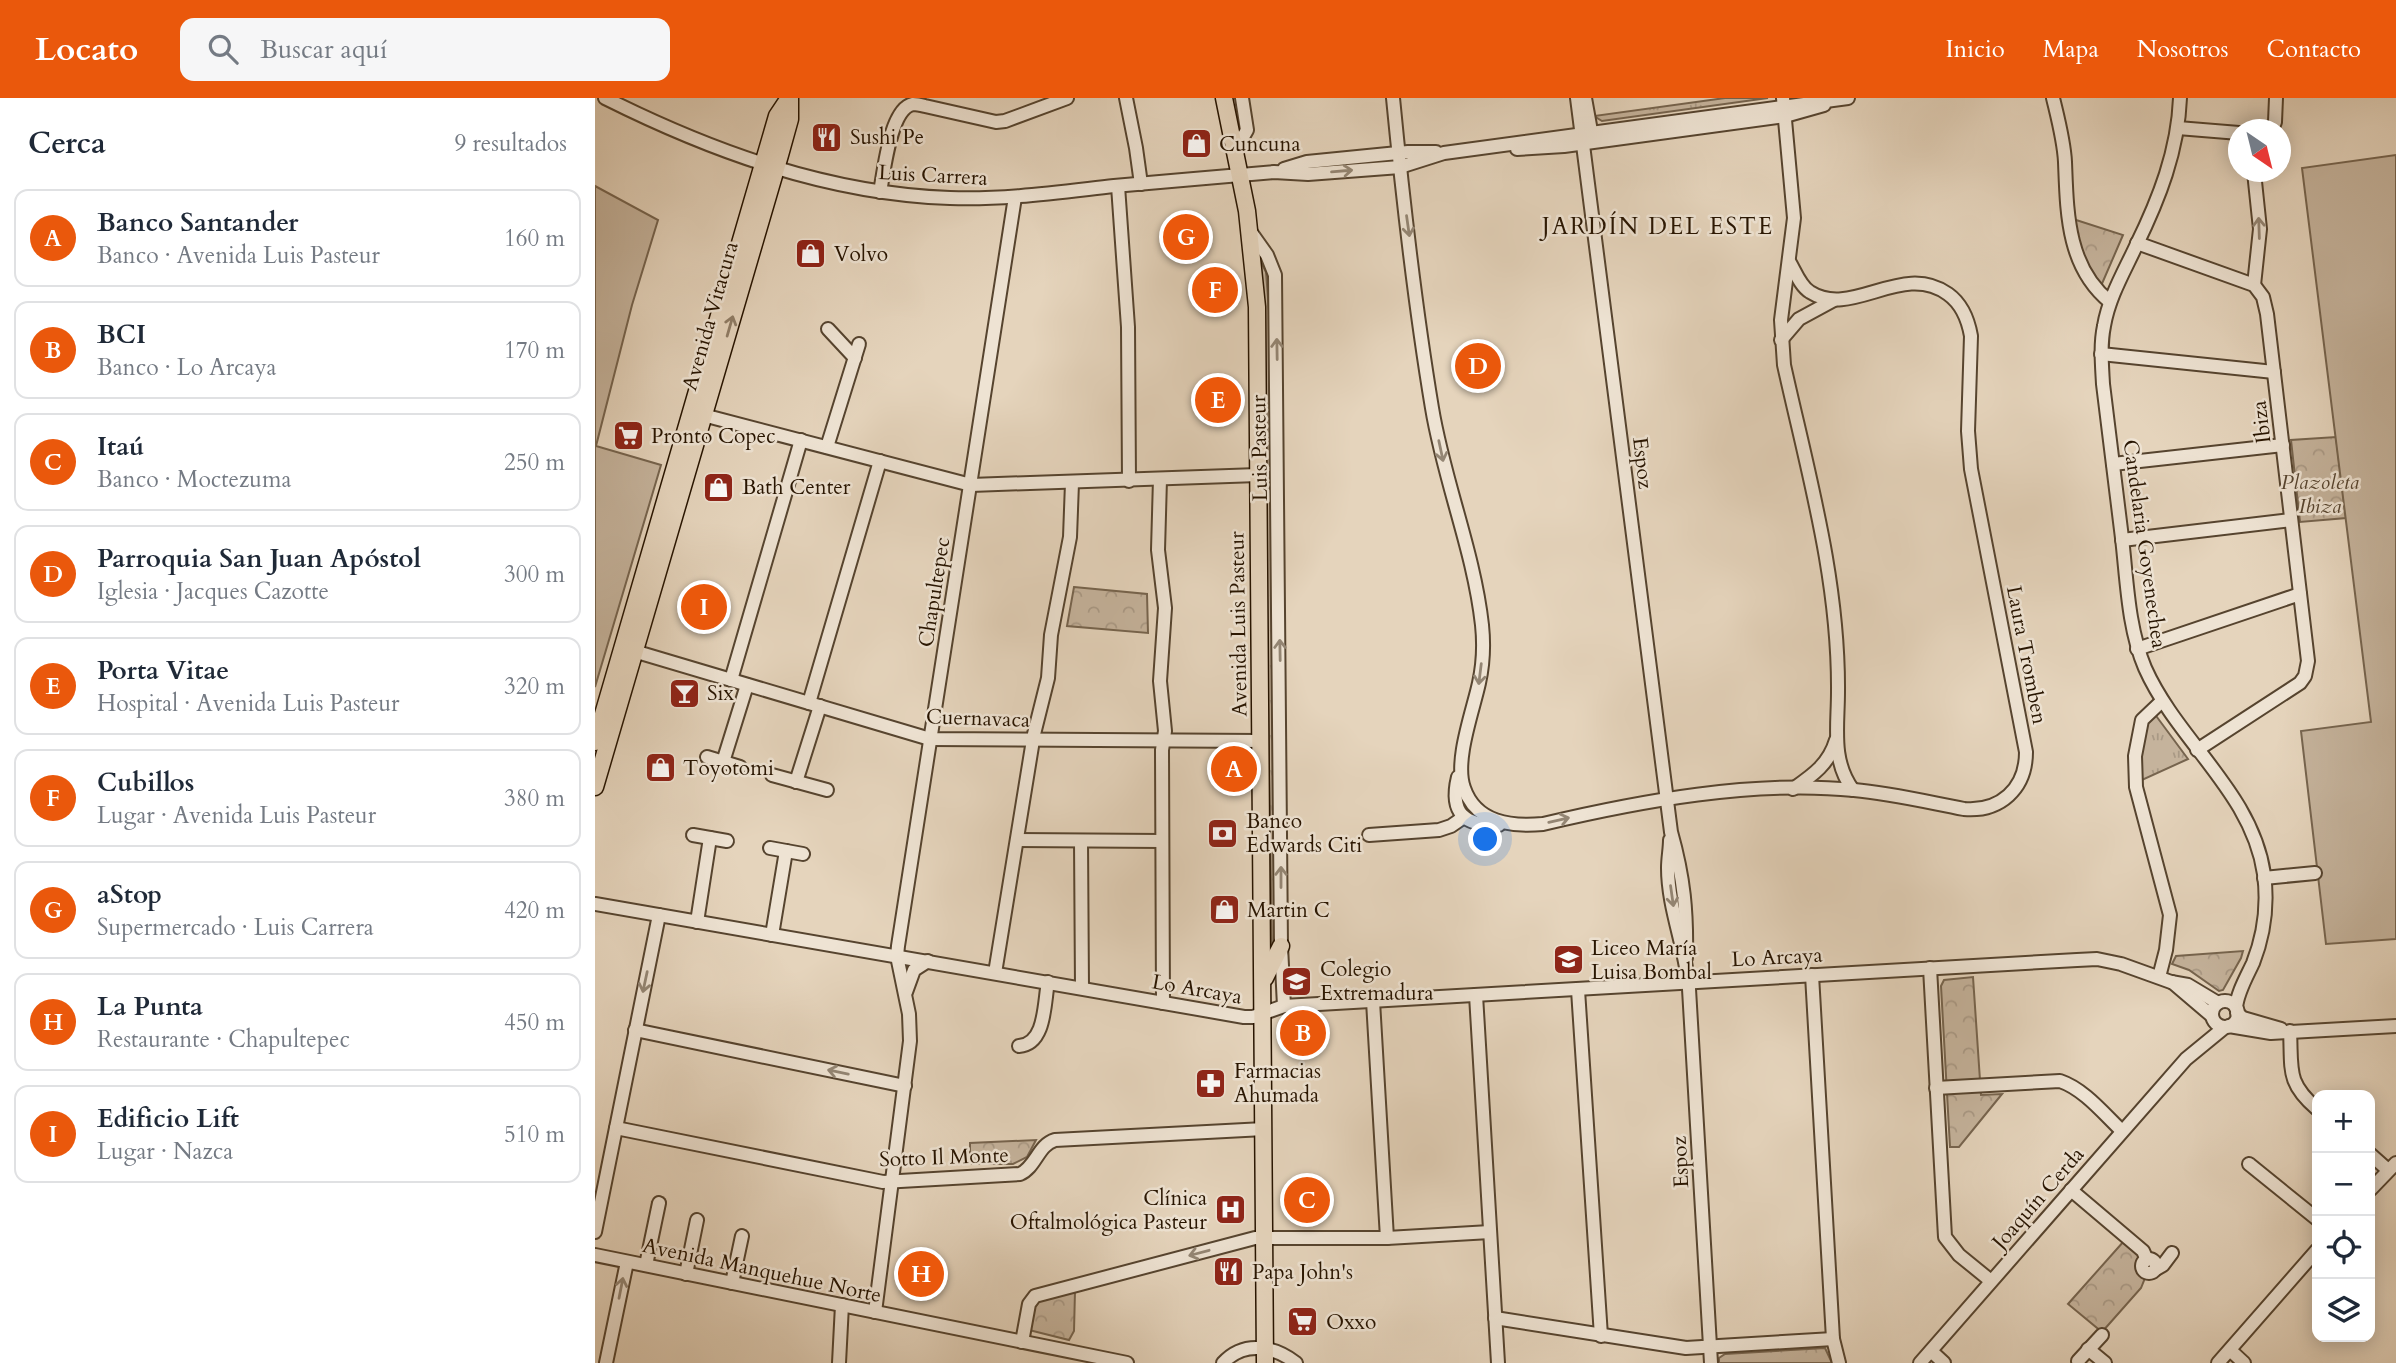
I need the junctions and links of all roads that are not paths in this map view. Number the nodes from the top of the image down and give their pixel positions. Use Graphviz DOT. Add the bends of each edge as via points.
graph roads {
  1 [pos="605,98"];
  2 [pos="789,98"];
  3 [pos="1067,98"];
  4 [pos="1126,98"];
  5 [pos="1224,98"];
  6 [pos="1242,98"];
  7 [pos="1393,98"];
  8 [pos="1577,98"];
  9 [pos="1585,98"];
  10 [pos="2053,98"];
  11 [pos="2180,98"];
  12 [pos="2276,98"];
  13 [pos="1842,99"];
  14 [pos="1784,107"];
  15 [pos="2275,119"];
  16 [pos="2178,128"];
  17 [pos="2228,132"];
  18 [pos="1588,138"];
  19 [pos="1235,149"];
  20 [pos="1399,160"];
  21 [pos="769,166"];
  22 [pos="1241,175"];
  23 [pos="2255,182"];
  24 [pos="1141,184"];
  25 [pos="1118,186"];
  26 [pos="880,192"];
  27 [pos="1015,197"];
  28 [pos="1250,232"];
  29 [pos="2137,243"];
  30 [pos="1789,261"];
  31 [pos="2254,285"];
  32 [pos="1838,298"];
  33 [pos="2110,302"];
  34 [pos="828,330"];
  35 [pos="1781,340"];
  36 [pos="859,344"];
  37 [pos="2102,354"];
  38 [pos="855,358"];
  39 [pos="2274,372"];
  40 [pos="703,415"];
  41 [pos="801,440"];
  42 [pos="2283,445"];
  43 [pos="827,447"];
  44 [pos="880,461"];
  45 [pos="2113,464"];
  46 [pos="1258,475"];
  47 [pos="1160,479"];
  48 [pos="1129,481"];
  49 [pos="1072,483"];
  50 [pos="971,485"];
  51 [pos="2291,520"];
  52 [pos="2122,540"];
  53 [pos="2300,594"];
  54 [pos="2137,649"];
  55 [pos="629,650"];
  56 [pos="731,680"];
  57 [pos="747,685"];
  58 [pos="2162,701"];
  59 [pos="814,705"];
  60 [pos="1837,736"];
  61 [pos="930,739"];
  62 [pos="1034,739"];
  63 [pos="1163,740"];
  64 [pos="1261,741"];
  65 [pos="595,742"];
  66 [pos="2197,750"];
  67 [pos="1464,753"];
  68 [pos="707,757"];
  69 [pos="723,762"];
  70 [pos="740,767"];
  71 [pos="772,775"];
  72 [pos="796,782"];
  73 [pos="595,787"];
  74 [pos="1793,789"];
  75 [pos="827,790"];
  76 [pos="1853,790"];
  77 [pos="1667,800"];
  78 [pos="1464,817"];
  79 [pos="1503,824"];
  80 [pos="693,835"];
  81 [pos="1369,835"];
  82 [pos="710,838"];
  83 [pos="1017,840"];
  84 [pos="727,841"];
  85 [pos="1081,841"];
  86 [pos="1162,841"];
  87 [pos="769,848"];
  88 [pos="786,851"];
  89 [pos="803,854"];
  90 [pos="2315,873"];
  91 [pos="2265,878"];
  92 [pos="595,904"];
  93 [pos="659,915"];
  94 [pos="697,922"];
  95 [pos="772,935"];
  96 [pos="1281,946"];
  97 [pos="897,956"];
  98 [pos="927,961"];
  99 [pos="1930,968"];
  100 [pos="995,973"];
  101 [pos="1812,975"];
  102 [pos="2165,979"];
  103 [pos="1048,982"];
  104 [pos="1689,982"];
  105 [pos="1263,983"];
  106 [pos="1081,988"];
  107 [pos="1578,989"];
  108 [pos="906,992"];
  109 [pos="1476,995"];
  110 [pos="1373,1002"];
  111 [pos="1163,1003"];
  112 [pos="1285,1006"];
  113 [pos="2229,1006"];
  114 [pos="1262,1014"];
  115 [pos="2212,1018"];
  116 [pos="2396,1026"];
  117 [pos="2227,1027"];
  118 [pos="635,1030"];
  119 [pos="2289,1031"];
  120 [pos="1019,1046"];
  121 [pos="2186,1059"];
  122 [pos="905,1086"];
  123 [pos="1936,1088"];
  124 [pos="2312,1104"];
  125 [pos="615,1128"];
  126 [pos="1264,1129"];
  127 [pos="2122,1131"];
  128 [pos="2375,1157"];
  129 [pos="2249,1164"];
  130 [pos="2392,1166"];
  131 [pos="892,1181"];
  132 [pos="2375,1185"];
  133 [pos="2071,1190"];
  134 [pos="659,1203"];
  135 [pos="2313,1216"];
  136 [pos="698,1220"];
  137 [pos="595,1232"];
  138 [pos="1490,1232"];
  139 [pos="742,1236"];
  140 [pos="1265,1238"];
  141 [pos="1387,1238"];
  142 [pos="2172,1253"];
  143 [pos="595,1255"];
  144 [pos="2312,1256"];
  145 [pos="627,1262"];
  146 [pos="646,1265"];
  147 [pos="686,1273"];
  148 [pos="1991,1281"];
  149 [pos="732,1283"];
  150 [pos="842,1306"];
  151 [pos="875,1312"];
  152 [pos="1495,1318"];
  153 [pos="2102,1335"];
  154 [pos="1601,1336"];
  155 [pos="1833,1339"];
  156 [pos="1022,1342"];
  157 [pos="1710,1348"];
  158 [pos="2088,1349"];
  159 [pos="2230,1350"];
  160 [pos="1931,1351"];
  161 [pos="1265,1356"];
  162 [pos="2077,1362"];
  163 [pos="606,1363"];
  164 [pos="839,1363"];
  165 [pos="1127,1363"];
  166 [pos="1223,1363"];
  167 [pos="1296,1363"];
  168 [pos="1498,1363"];
  169 [pos="1711,1363"];
  170 [pos="1839,1363"];
  171 [pos="1920,1363"];
  172 [pos="1944,1363"];
  173 [pos="2105,1363"];
  174 [pos="2218,1363"];
  175 [pos="2244,1363"];
  1 -- 21 [label="street, Luis Carrera"];
  2 -- 21 [label="main road, Avenida Vitacura" via="790,118"];
  3 -- 26 [label="street" via="996,122 913,104 894,124"];
  4 -- 24 [label="street"];
  5 -- 19 [label="main road, Avenida Luis Pasteur"];
  6 -- 19 [label="street" via="1248,130"];
  7 -- 20 [label="street"];
  8 -- 18 [label="street, Espoz"];
  9 -- 18 [label="street"];
  10 -- 33 [label="street" via="2075,252 2090,282"];
  11 -- 16 [label="street, Candelaria Goyenechea"];
  12 -- 15 [label="street"];
  13 -- 14 [label="street, Luis Carrera" via="1815,109"];
  14 -- 18 [label="street, Luis Carrera"];
  14 -- 30 [label="street" via="1794,218"];
  16 -- 17 [label="street"];
  16 -- 29 [label="street, Candelaria Goyenechea" via="2168,169"];
  18 -- 20 [label="street, Luis Carrera" via="1533,149 1500,146"];
  18 -- 77 [label="street, Espoz"];
  19 -- 22 [label="main road, Avenida Luis Pasteur"];
  20 -- 22 [label="street, Luis Carrera" via="1307,162"];
  20 -- 67 [label="street, one-way" via="1432,409 1482,629 1479,681"];
  21 -- 26 [label="street, Luis Carrera"];
  40 -- 21 [label="main road, Avenida Vitacura, one-way"];
  21 -- 55 [label="main road, Avenida Vitacura"];
  22 -- 24 [label="street, Luis Carrera"];
  22 -- 28 [label="main road, Avenida Luis Pasteur"];
  31 -- 23 [label="street, one-way" via="2260,229"];
  24 -- 25 [label="street, Luis Carrera"];
  25 -- 27 [label="street, Luis Carrera"];
  25 -- 48 [label="street" via="1128,327"];
  26 -- 27 [label="street, Luis Carrera"];
  27 -- 50 [label="street, Chapultepec"];
  28 -- 46 [label="main road, Avenida Luis Pasteur" via="1258,332"];
  96 -- 28 [label="street, Luis Pasteur, one-way" via="1275,275"];
  29 -- 31 [label="street"];
  29 -- 33 [label="street, Candelaria Goyenechea"];
  30 -- 32 [label="street" via="1807,290"];
  30 -- 35 [label="street"];
  31 -- 39 [label="street, Ibiza" via="2263,296"];
  32 -- 35 [label="street, Laura Tromben" via="1799,319"];
  32 -- 76 [label="street, Laura Tromben" via="1923,283 1950,296 1968,320 1971,469 2026,752 2025,770 2014,790 1998,804 1982,809"];
  33 -- 37 [label="street, Candelaria Goyenechea"];
  34 -- 38 [label="street"];
  35 -- 60 [label="street" via="1831,582"];
  36 -- 38 [label="street"];
  37 -- 39 [label="street"];
  37 -- 45 [label="street, Candelaria Goyenechea"];
  38 -- 43 [label="street"];
  39 -- 42 [label="street, Ibiza"];
  40 -- 41 [label="street"];
  40 -- 55 [label="main road, Avenida Vitacura"];
  41 -- 43 [label="street"];
  41 -- 56 [label="street"];
  42 -- 45 [label="street"];
  42 -- 51 [label="street, Ibiza"];
  43 -- 44 [label="street"];
  44 -- 50 [label="street"];
  44 -- 59 [label="street"];
  45 -- 52 [label="street, Candelaria Goyenechea"];
  46 -- 47 [label="street"];
  46 -- 64 [label="main road, Avenida Luis Pasteur"];
  47 -- 48 [label="street"];
  47 -- 63 [label="street" via="1158,550 1165,608 1160,681"];
  48 -- 49 [label="street"];
  49 -- 50 [label="street"];
  49 -- 62 [label="street" via="1070,537"];
  50 -- 61 [label="street, Chapultepec"];
  51 -- 52 [label="street"];
  51 -- 53 [label="street, Ibiza"];
  52 -- 54 [label="street, Candelaria Goyenechea"];
  53 -- 54 [label="street"];
  53 -- 66 [label="street, Ibiza" via="2308,661 2305,676"];
  54 -- 58 [label="street, Candelaria Goyenechea"];
  55 -- 56 [label="street, Cuernavaca"];
  55 -- 65 [label="main road, Avenida Vitacura"];
  55 -- 73 [label="main road, Avenida Vitacura"];
  56 -- 57 [label="street, Cuernavaca"];
  57 -- 59 [label="street, Cuernavaca"];
  57 -- 69 [label="street"];
  58 -- 66 [label="street, Candelaria Goyenechea"];
  58 -- 102 [label="street" via="2142,720 2135,756 2141,811 2170,915"];
  59 -- 61 [label="street, Cuernavaca"];
  59 -- 72 [label="street"];
  60 -- 74 [label="street" via="1825,764"];
  60 -- 76 [label="street" via="1840,767"];
  61 -- 62 [label="street, Cuernavaca"];
  61 -- 97 [label="street, Chapultepec"];
  62 -- 63 [label="street, Cuernavaca"];
  62 -- 83 [label="street"];
  63 -- 64 [label="street, Cuernavaca"];
  63 -- 86 [label="street"];
  64 -- 105 [label="main road, Avenida Luis Pasteur"];
  66 -- 91 [label="street, Candelaria Goyenechea" via="2248,822"];
  67 -- 78 [label="street" via="1455,794"];
  67 -- 79 [label="street" via="1464,788 1481,811"];
  68 -- 69 [label="street"];
  69 -- 70 [label="street"];
  71 -- 72 [label="street"];
  72 -- 75 [label="street"];
  74 -- 76 [label="street, Laura Tromben"];
  74 -- 77 [label="street, Laura Tromben"];
  79 -- 77 [label="street, Laura Tromben, one-way" via="1543,824"];
  77 -- 104 [label="street, Espoz" via="1671,832 1668,869"];
  78 -- 79 [label="street, Laura Tromben" via="1478,825"];
  78 -- 81 [label="street" via="1439,830"];
  80 -- 82 [label="street"];
  82 -- 84 [label="street"];
  82 -- 94 [label="street"];
  83 -- 85 [label="street"];
  83 -- 100 [label="street"];
  85 -- 86 [label="street"];
  85 -- 106 [label="street"];
  86 -- 111 [label="street"];
  87 -- 88 [label="street"];
  88 -- 89 [label="street"];
  88 -- 95 [label="street"];
  90 -- 91 [label="street"];
  91 -- 113 [label="street, Candelaria Goyenechea" via="2260,943"];
  92 -- 93 [label="street, Lo Arcaya"];
  93 -- 94 [label="street, Lo Arcaya"];
  93 -- 118 [label="street, one-way"];
  94 -- 95 [label="street, Lo Arcaya"];
  95 -- 97 [label="street, Lo Arcaya"];
  96 -- 105 [label="main road"];
  96 -- 112 [label="street, Luis Pasteur"];
  97 -- 98 [label="street, Lo Arcaya"];
  97 -- 108 [label="street, Chapultepec"];
  98 -- 100 [label="street, Lo Arcaya"];
  98 -- 108 [label="street" via="911,975"];
  99 -- 101 [label="street, Lo Arcaya"];
  99 -- 102 [label="street, Lo Arcaya" via="2097,960"];
  99 -- 123 [label="street"];
  100 -- 103 [label="street, Lo Arcaya"];
  101 -- 104 [label="street, Lo Arcaya"];
  101 -- 155 [label="street"];
  102 -- 113 [label="street, Lo Arcaya"];
  102 -- 115 [label="street, Lo Arcaya"];
  103 -- 106 [label="street, Lo Arcaya"];
  103 -- 120 [label="street" via="1039,1034 1031,1043"];
  104 -- 107 [label="street, Lo Arcaya"];
  104 -- 157 [label="street, Espoz"];
  105 -- 114 [label="main road, Avenida Luis Pasteur"];
  106 -- 111 [label="street, Lo Arcaya"];
  107 -- 109 [label="street, Lo Arcaya"];
  107 -- 154 [label="street"];
  108 -- 122 [label="street, Chapultepec" via="910,1041"];
  109 -- 110 [label="street, Lo Arcaya"];
  109 -- 138 [label="street"];
  110 -- 112 [label="street, Lo Arcaya"];
  110 -- 141 [label="street"];
  111 -- 114 [label="street, Lo Arcaya" via="1244,1017"];
  112 -- 114 [label="street, Lo Arcaya"];
  113 -- 115 [label="street" via="2213,1009"];
  113 -- 117 [label="street" via="2235,1021"];
  113 -- 119 [label="street, Lo Arcaya" via="2250,1021"];
  114 -- 126 [label="main road, Avenida Luis Pasteur"];
  115 -- 117 [label="street"];
  115 -- 121 [label="street, Joaquín Cerda"];
  116 -- 119 [label="street, Lo Arcaya"];
  117 -- 119 [label="street, Lo Arcaya"];
  117 -- 121 [label="street, Joaquín Cerda"];
  122 -- 118 [label="street, one-way"];
  118 -- 125 [label="street"];
  119 -- 124 [label="street" via="2296,1087"];
  121 -- 127 [label="street, Joaquín Cerda"];
  122 -- 131 [label="street, Chapultepec"];
  123 -- 127 [label="street" via="2060,1081 2071,1084"];
  123 -- 148 [label="street" via="1945,1237"];
  125 -- 131 [label="street, Sotto Il Monte"];
  125 -- 137 [label="street"];
  126 -- 131 [label="street, Sotto Il Monte" via="1055,1140 1020,1174"];
  126 -- 140 [label="main road, Avenida Luis Pasteur"];
  127 -- 133 [label="street, Joaquín Cerda"];
  128 -- 130 [label="street"];
  129 -- 135 [label="street"];
  130 -- 132 [label="street"];
  131 -- 151 [label="street, Chapultepec"];
  133 -- 142 [label="street" via="2143,1251 2151,1265 2162,1265"];
  133 -- 148 [label="street, Joaquín Cerda"];
  134 -- 146 [label="street"];
  136 -- 147 [label="street"];
  138 -- 141 [label="street"];
  138 -- 152 [label="street"];
  139 -- 149 [label="street"];
  140 -- 141 [label="street"];
  140 -- 156 [label="street, one-way" via="1035,1296 1029,1304"];
  140 -- 161 [label="main road, Avenida Luis Pasteur"];
  143 -- 145 [label="street, Avenida Manquehue Norte"];
  144 -- 159 [label="street"];
  145 -- 146 [label="street, Avenida Manquehue Norte"];
  163 -- 145 [label="street, one-way"];
  146 -- 147 [label="street, Avenida Manquehue Norte"];
  147 -- 149 [label="street, Avenida Manquehue Norte"];
  148 -- 160 [label="street, Joaquín Cerda"];
  149 -- 150 [label="street, Avenida Manquehue Norte"];
  150 -- 151 [label="street, Avenida Manquehue Norte"];
  150 -- 164 [label="street"];
  151 -- 156 [label="street, Avenida Manquehue Norte"];
  152 -- 154 [label="street"];
  152 -- 168 [label="street"];
  153 -- 158 [label="street"];
  154 -- 157 [label="street"];
  155 -- 157 [label="street"];
  155 -- 170 [label="street"];
  156 -- 165 [label="street, Avenida Manquehue Norte"];
  157 -- 169 [label="street, Espoz"];
  158 -- 162 [label="street"];
  158 -- 173 [label="street"];
  159 -- 174 [label="street"];
  159 -- 175 [label="street"];
  160 -- 171 [label="street, Joaquín Cerda"];
  160 -- 172 [label="street"];
  161 -- 166 [label="street" via="1241,1350"];
  161 -- 167 [label="street" via="1283,1354"];
}
